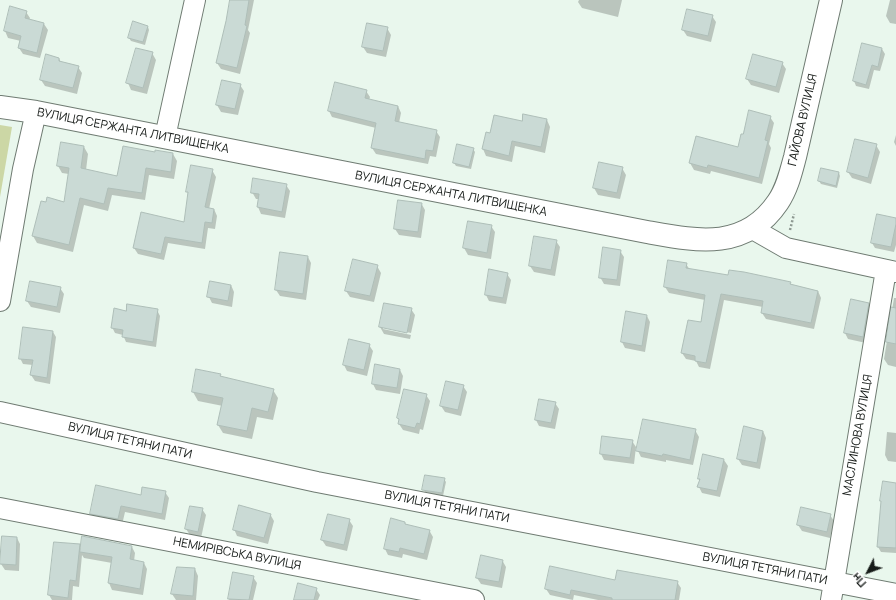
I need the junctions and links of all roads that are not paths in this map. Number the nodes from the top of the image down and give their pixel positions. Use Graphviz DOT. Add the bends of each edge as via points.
graph roads {
  1 [pos="195,0"];
  2 [pos="831,0"];
  3 [pos="0,107"];
  4 [pos="36,112"];
  5 [pos="165,138"];
  6 [pos="751,228"];
  7 [pos="891,271"];
  8 [pos="1,295"];
  9 [pos="0,412"];
  10 [pos="0,508"];
  11 [pos="832,591"];
  12 [pos="896,594"];
  13 [pos="474,600"];
  1 -- 5 [label="street"];
  2 -- 6 [label="main road, ГАЙОВА ВУЛИЦЯ" via="788,181 779,201 766,217"];
  3 -- 4 [label="main road, ВУЛИЦЯ СЕРЖАНТА ЛИТВИЩЕНКА"];
  4 -- 5 [label="main road, ВУЛИЦЯ СЕРЖАНТА ЛИТВИЩЕНКА"];
  4 -- 8 [label="street" via="23,169"];
  5 -- 6 [label="main road, ВУЛИЦЯ СЕРЖАНТА ЛИТВИЩЕНКА" via="690,240 722,239"];
  6 -- 7 [label="street" via="786,248"];
  7 -- 11 [label="street, МАСЛИНОВА ВУЛИЦЯ"];
  9 -- 11 [label="street, ВУЛИЦЯ ТЕТЯНИ ПАТИ"];
  10 -- 13 [label="street, НЕМИРІВСЬКА ВУЛИЦЯ"];
  11 -- 12 [label="street, ВУЛИЦЯ ТЕТЯНИ ПАТИ"];
}
